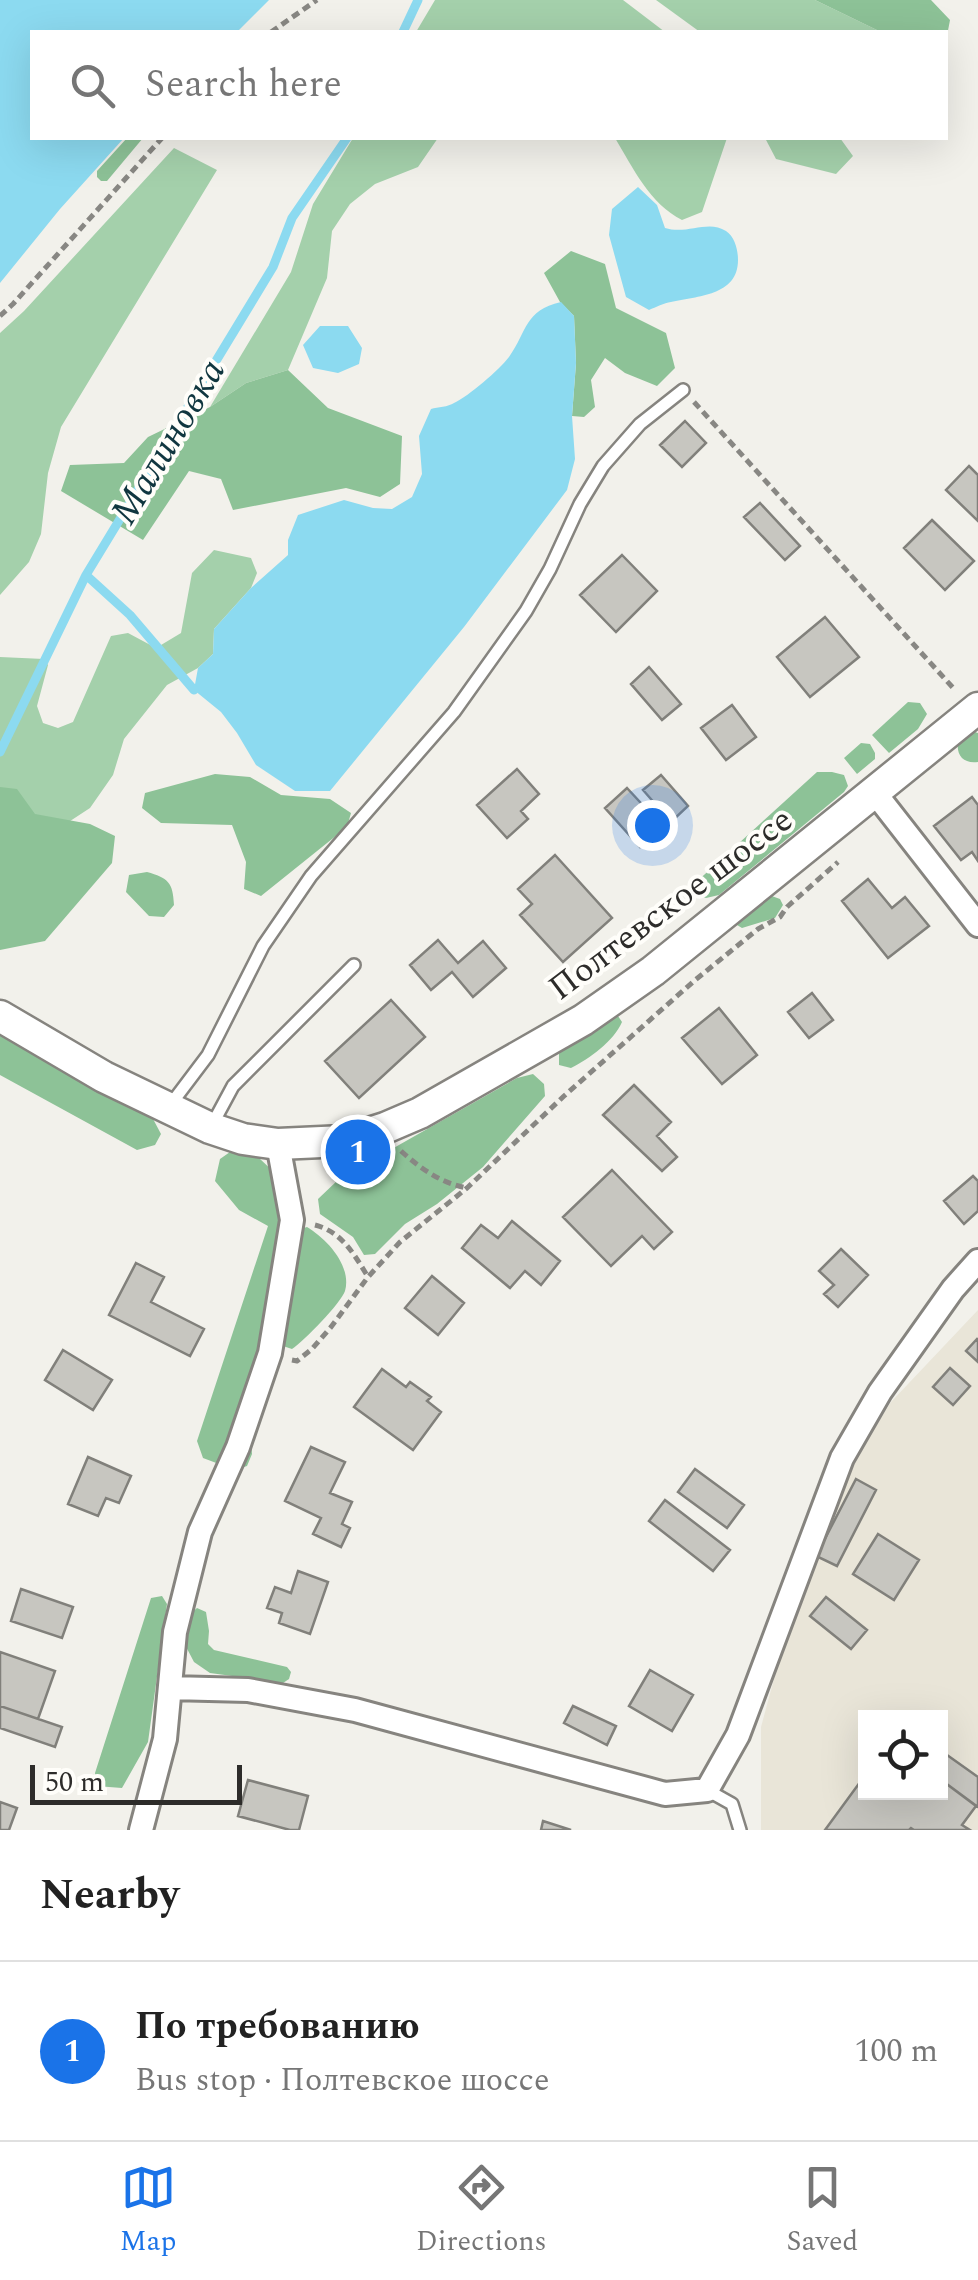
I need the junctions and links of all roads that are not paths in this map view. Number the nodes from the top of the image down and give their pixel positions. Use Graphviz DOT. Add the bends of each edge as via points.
graph roads {
  1 [pos="683,390"];
  2 [pos="977,712"];
  3 [pos="874,793"];
  4 [pos="978,926"];
  5 [pos="354,965"];
  6 [pos="0,1016"];
  7 [pos="168,1109"];
  8 [pos="210,1128"];
  9 [pos="278,1144"];
  10 [pos="978,1262"];
  11 [pos="170,1688"];
  12 [pos="707,1790"];
  13 [pos="141,1830"];
  14 [pos="740,1830"];
  1 -- 7 [label="lane" via="603,466 526,611 454,712 310,876 262,946 208,1055"];
  2 -- 3 [label="street, Полтевское шоссе"];
  3 -- 4 [label="street"];
  3 -- 9 [label="street, Полтевское шоссе" via="582,1020 385,1128 344,1141"];
  5 -- 8 [label="lane" via="233,1086"];
  6 -- 7 [label="street, Полтевское шоссе"];
  7 -- 8 [label="street, Полтевское шоссе"];
  8 -- 9 [label="street, Полтевское шоссе"];
  9 -- 11 [label="street" via="292,1220 270,1353 200,1532 175,1632"];
  10 -- 12 [label="street" via="880,1392 842,1458 738,1735"];
  11 -- 12 [label="street" via="266,1693 355,1710 664,1794"];
  11 -- 13 [label="street" via="165,1738"];
  12 -- 14 [label="lane" via="732,1804"];
}
